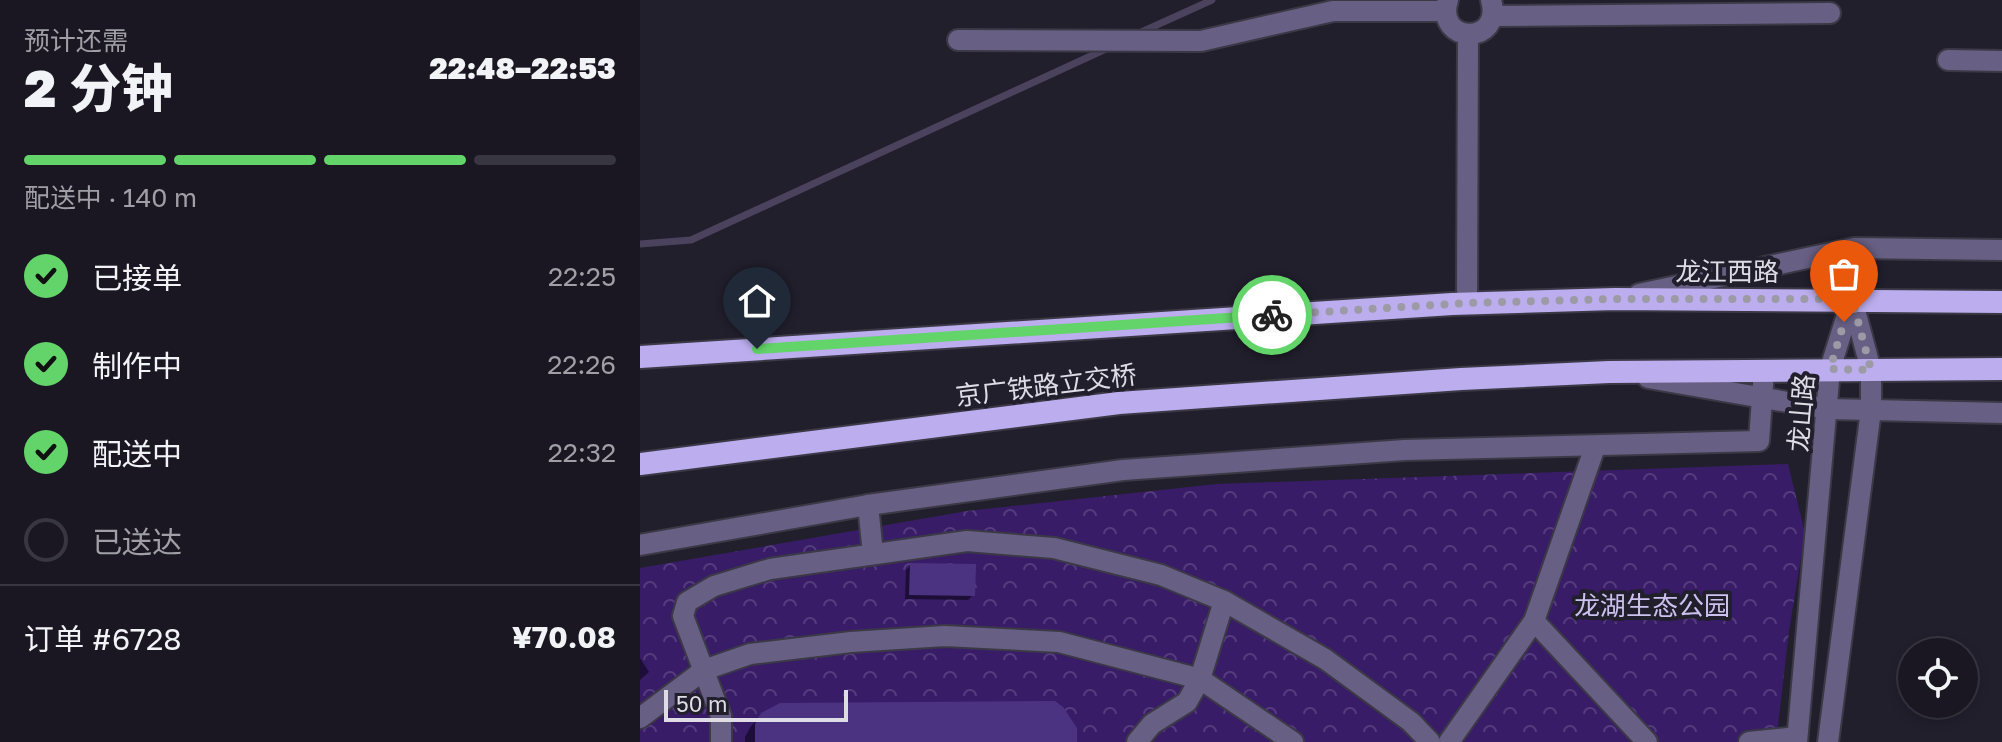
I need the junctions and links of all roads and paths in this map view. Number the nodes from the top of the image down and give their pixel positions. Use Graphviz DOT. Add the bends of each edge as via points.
graph roads {
  1 [pos="1446,5"];
  2 [pos="1492,8"];
  3 [pos="1830,13"];
  4 [pos="1468,34"];
  5 [pos="958,40"];
  6 [pos="1948,60"];
  7 [pos="2002,61"];
  8 [pos="2002,250"];
  9 [pos="1615,299"];
  10 [pos="1852,299"];
  11 [pos="2002,302"];
  12 [pos="1459,304"];
  13 [pos="640,357"];
  14 [pos="1830,369"];
  15 [pos="2002,369"];
  16 [pos="1764,370"];
  17 [pos="1871,370"];
  18 [pos="1609,372"];
  19 [pos="1763,398"];
  20 [pos="1828,409"];
  21 [pos="1871,410"];
  22 [pos="2002,413"];
  23 [pos="1595,447"];
  24 [pos="640,464"];
  25 [pos="868,505"];
  26 [pos="640,545"];
  27 [pos="873,554"];
  28 [pos="1224,601"];
  29 [pos="1534,621"];
  30 [pos="704,670"];
  31 [pos="1200,679"];
  32 [pos="640,718"];
  33 [pos="1460,738"];
  34 [pos="1797,740"];
  35 [pos="721,742"];
  36 [pos="1137,742"];
  37 [pos="1293,742"];
  38 [pos="1430,742"];
  39 [pos="1647,742"];
  40 [pos="1749,742"];
  41 [pos="1828,742"];
  1 -- 4 [label="street" via="1446,18"];
  1 -- 5 [label="street" via="1333,11 1201,41"];
  2 -- 3 [label="street"];
  2 -- 4 [label="street" via="1487,27"];
  4 -- 12 [label="street"];
  6 -- 7 [label="street"];
  8 -- 9 [label="street" via="1854,248"];
  9 -- 10 [label="highway, 龙江西路"];
  9 -- 12 [label="highway, 龙江西路"];
  10 -- 11 [label="highway, 龙江西路"];
  10 -- 14 [label="street, 龙山路"];
  10 -- 17 [label="street"];
  12 -- 13 [label="highway, 京广铁路立交桥"];
  14 -- 16 [label="highway"];
  14 -- 17 [label="highway"];
  14 -- 20 [label="street, 龙山路"];
  15 -- 17 [label="highway"];
  16 -- 18 [label="highway"];
  16 -- 19 [label="street"];
  17 -- 21 [label="street"];
  18 -- 19 [label="street"];
  18 -- 24 [label="highway, 京广铁路立交桥" via="1119,403"];
  19 -- 20 [label="street"];
  19 -- 23 [label="street" via="1759,441"];
  20 -- 21 [label="street"];
  20 -- 34 [label="street, 龙山路"];
  21 -- 22 [label="street"];
  21 -- 41 [label="street"];
  23 -- 25 [label="street" via="1405,450 1123,470"];
  23 -- 29 [label="street"];
  25 -- 26 [label="street"];
  25 -- 27 [label="street"];
  27 -- 28 [label="street" via="967,541 1054,548 1161,575"];
  27 -- 30 [label="street" via="770,569 714,586 687,602 683,616"];
  28 -- 31 [label="street"];
  28 -- 38 [label="street" via="1325,659"];
  29 -- 33 [label="street"];
  29 -- 39 [label="street"];
  30 -- 31 [label="street" via="750,654 945,636 1059,642"];
  30 -- 32 [label="street"];
  30 -- 35 [label="street" via="721,716"];
  31 -- 36 [label="street" via="1187,702 1152,724"];
  31 -- 37 [label="street"];
  34 -- 40 [label="street"];
}
